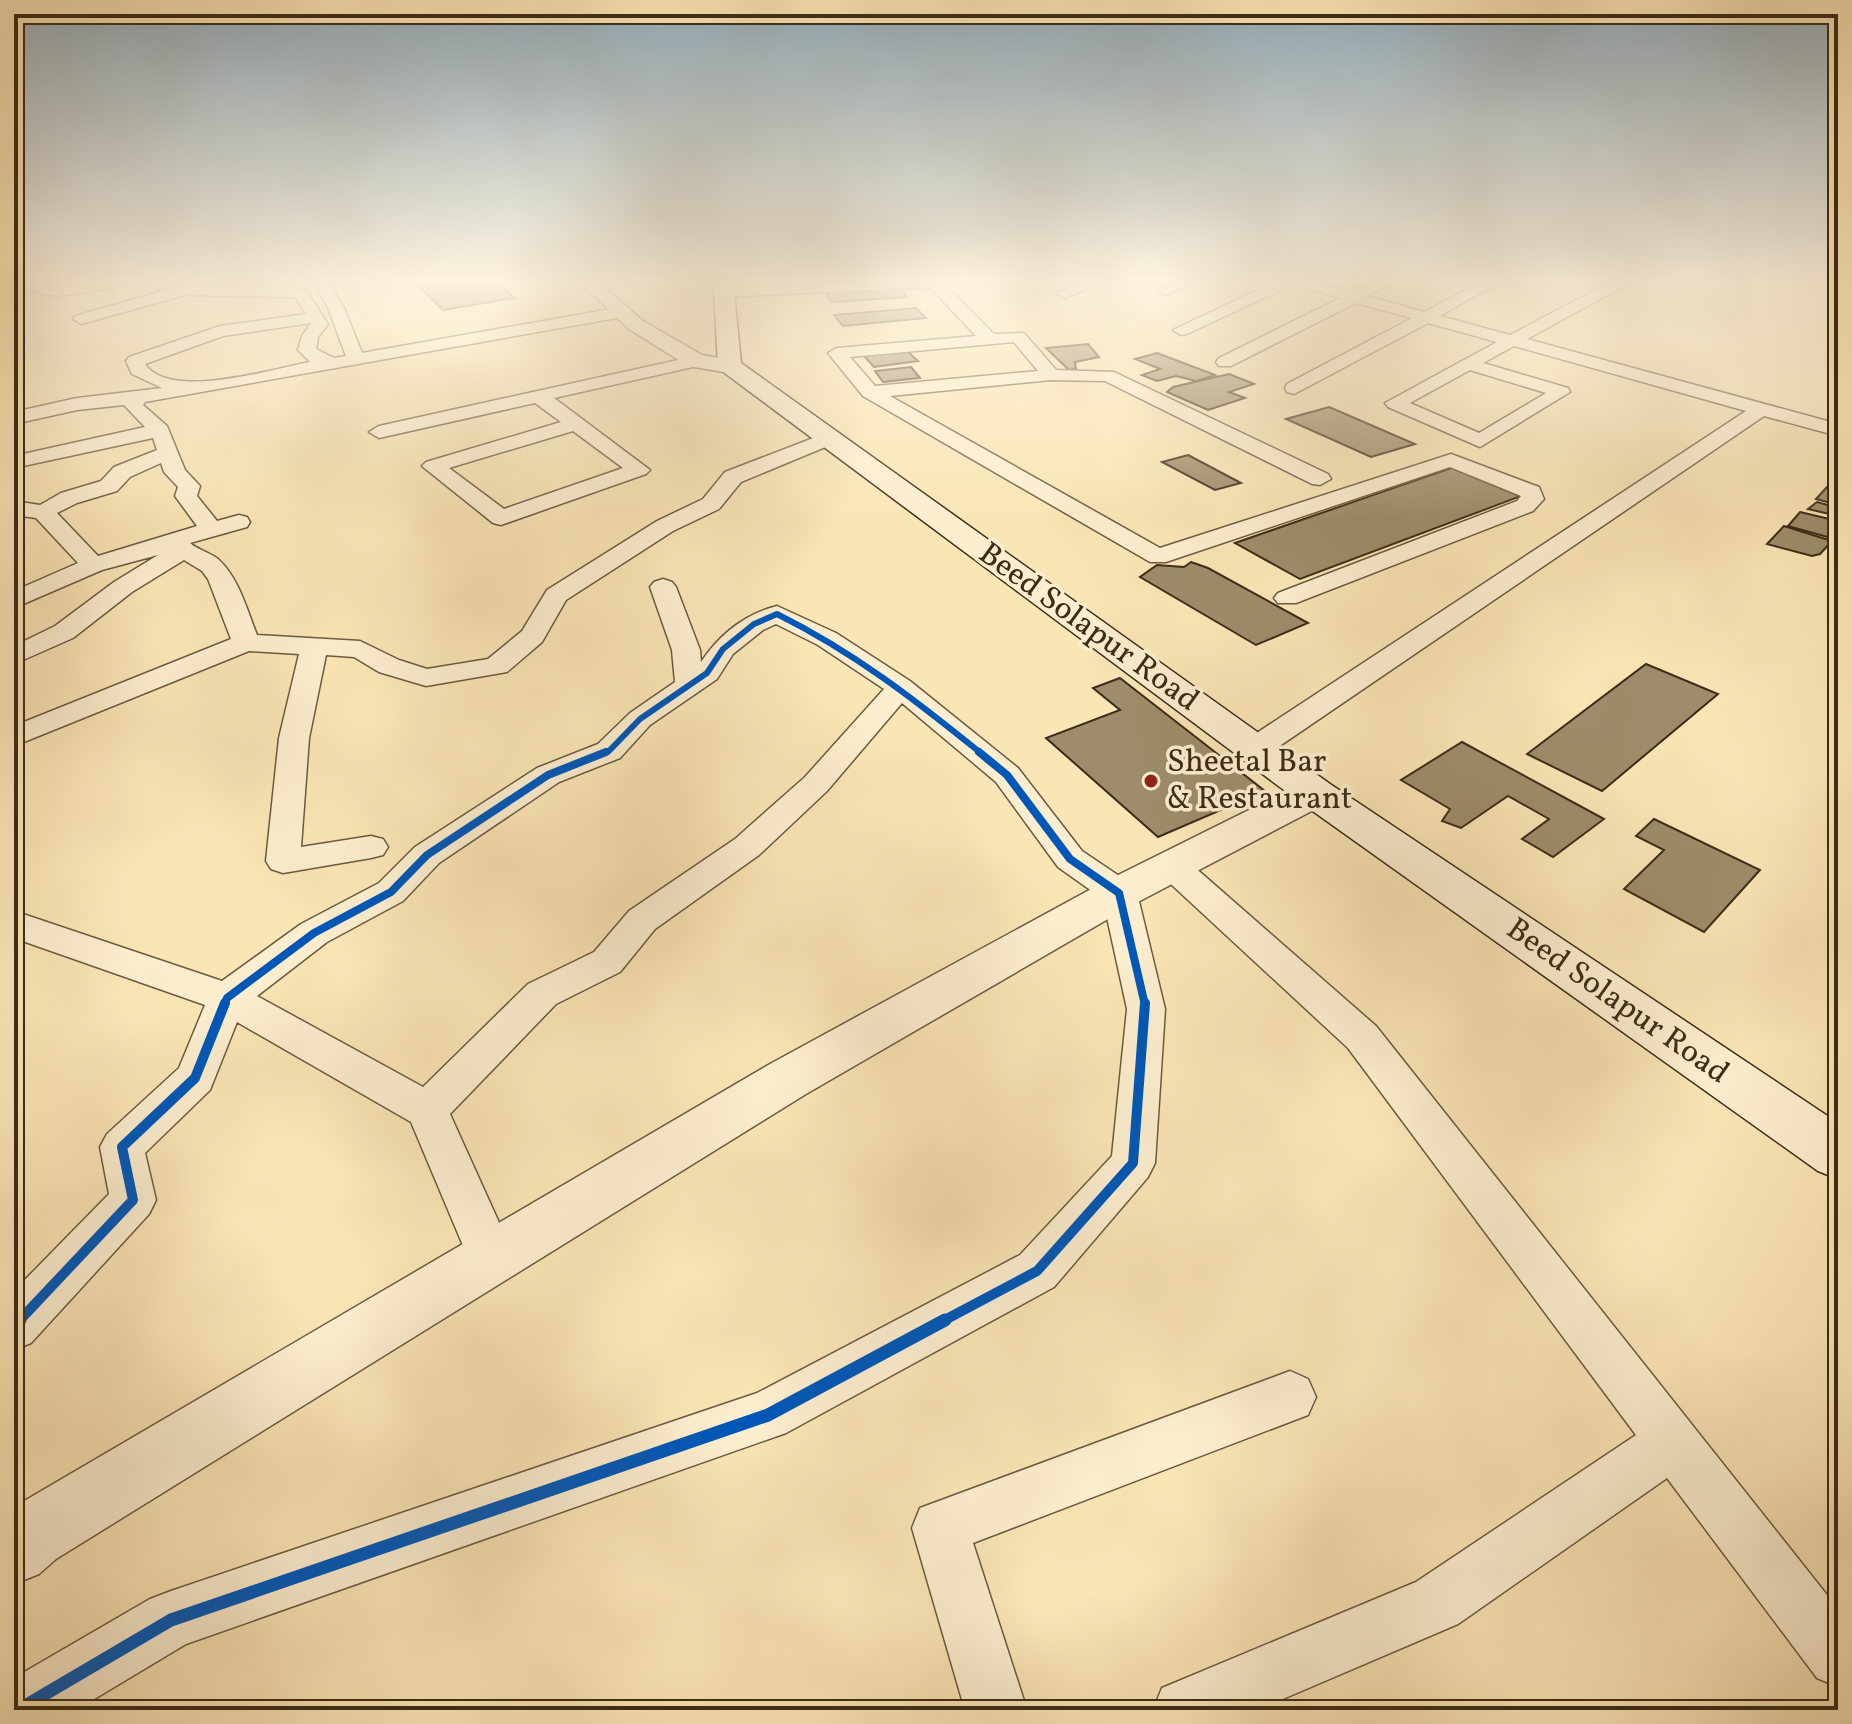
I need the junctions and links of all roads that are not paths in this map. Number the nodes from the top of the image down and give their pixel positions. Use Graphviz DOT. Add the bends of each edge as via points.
graph roads {
  1 [pos="142,358"];
  2 [pos="317,358"];
  3 [pos="359,358"];
  4 [pos="704,358"];
  5 [pos="714,358"];
  6 [pos="842,358"];
  7 [pos="1037,358"];
  8 [pos="1232,358"];
  9 [pos="1348,358"];
  10 [pos="1478,358"];
  11 [pos="1578,358"];
  12 [pos="356,359"];
  13 [pos="1225,362"];
  14 [pos="332,363"];
  15 [pos="713,363"];
  16 [pos="1468,364"];
  17 [pos="1051,375"];
  18 [pos="1294,388"];
  19 [pos="185,389"];
  20 [pos="870,392"];
  21 [pos="538,396"];
  22 [pos="138,398"];
  23 [pos="1761,409"];
  24 [pos="14,418"];
  25 [pos="576,424"];
  26 [pos="160,430"];
  27 [pos="1838,430"];
  28 [pos="379,432"];
  29 [pos="828,439"];
  30 [pos="169,452"];
  31 [pos="14,462"];
  32 [pos="1320,479"];
  33 [pos="14,508"];
  34 [pos="43,512"];
  35 [pos="239,522"];
  36 [pos="209,530"];
  37 [pos="148,547"];
  38 [pos="184,548"];
  39 [pos="93,565"];
  40 [pos="663,587"];
  41 [pos="1287,598"];
  42 [pos="14,600"];
  43 [pos="246,643"];
  44 [pos="314,647"];
  45 [pos="14,656"];
  46 [pos="689,686"];
  47 [pos="900,687"];
  48 [pos="14,737"];
  49 [pos="1254,749"];
  50 [pos="1315,793"];
  51 [pos="371,847"];
  52 [pos="1172,866"];
  53 [pos="1119,893"];
  54 [pos="14,924"];
  55 [pos="227,998"];
  56 [pos="427,1110"];
  57 [pos="1838,1154"];
  58 [pos="492,1258"];
  59 [pos="14,1326"];
  60 [pos="1290,1397"];
  61 [pos="1673,1442"];
  62 [pos="14,1549"];
  63 [pos="1838,1657"];
  64 [pos="18,1710"];
  65 [pos="996,1710"];
  66 [pos="1184,1710"];
  1 -- 19 [label="street" via="135,361 138,370"];
  2 -- 14 [label="street"];
  3 -- 12 [label="street"];
  4 -- 15 [label="street"];
  5 -- 15 [label="main road"];
  6 -- 20 [label="street"];
  7 -- 17 [label="street"];
  8 -- 13 [label="street"];
  9 -- 18 [label="street"];
  10 -- 16 [label="street"];
  11 -- 23 [label="street"];
  12 -- 14 [label="street"];
  14 -- 19 [label="street"];
  15 -- 21 [label="street"];
  15 -- 29 [label="main road, Beed Solapur Road"];
  16 -- 16 [label="street" via="1395,403 1480,441 1561,392"];
  17 -- 20 [label="street"];
  17 -- 32 [label="street" via="1108,376"];
  19 -- 22 [label="street"];
  20 -- 41 [label="street" via="1158,557 1451,460 1531,492 1533,499 1525,506"];
  21 -- 25 [label="street"];
  21 -- 28 [label="street"];
  22 -- 24 [label="street"];
  22 -- 26 [label="street" via="133,406"];
  23 -- 27 [label="street"];
  23 -- 49 [label="street"];
  25 -- 25 [label="street" via="639,470 501,518 433,466"];
  26 -- 30 [label="street"];
  26 -- 31 [label="street"];
  29 -- 44 [label="street" via="733,477 711,504 665,526 556,595 533,636 497,666 426,678 360,649"];
  29 -- 49 [label="main road, Beed Solapur Road"];
  30 -- 34 [label="street" via="122,472 109,486"];
  30 -- 36 [label="street" via="175,472 189,486 186,496"];
  33 -- 34 [label="street"];
  34 -- 39 [label="street"];
  35 -- 36 [label="street"];
  36 -- 37 [label="street"];
  37 -- 38 [label="street"];
  37 -- 39 [label="street"];
  38 -- 43 [label="street" via="216,567"];
  38 -- 45 [label="street" via="64,632"];
  39 -- 42 [label="street"];
  40 -- 46 [label="street" via="686,650"];
  43 -- 44 [label="street"];
  43 -- 48 [label="street"];
  44 -- 51 [label="street" via="294,738 283,861"];
  46 -- 47 [label="street" via="707,673 723,649 754,624 777,614 827,639"];
  46 -- 55 [label="street" via="640,719 609,751 548,775 427,855 391,892 314,933"];
  47 -- 53 [label="street" via="1007,775 1070,859"];
  47 -- 56 [label="street" via="816,784 747,847 642,920 607,962 542,994"];
  49 -- 50 [label="main road, Beed Solapur Road"];
  50 -- 52 [label="street"];
  50 -- 57 [label="main road, Beed Solapur Road"];
  52 -- 53 [label="street"];
  52 -- 61 [label="street" via="1362,1037"];
  53 -- 58 [label="street" via="788,1079"];
  53 -- 64 [label="street" via="1146,1009 1133,1163 1037,1271 768,1415 171,1620"];
  54 -- 55 [label="street"];
  55 -- 56 [label="street"];
  55 -- 59 [label="street" via="195,1078 122,1147 133,1200"];
  56 -- 58 [label="street"];
  58 -- 62 [label="street"];
  60 -- 65 [label="street" via="940,1528"];
  61 -- 63 [label="street"];
  61 -- 66 [label="street" via="1437,1603"];
}
